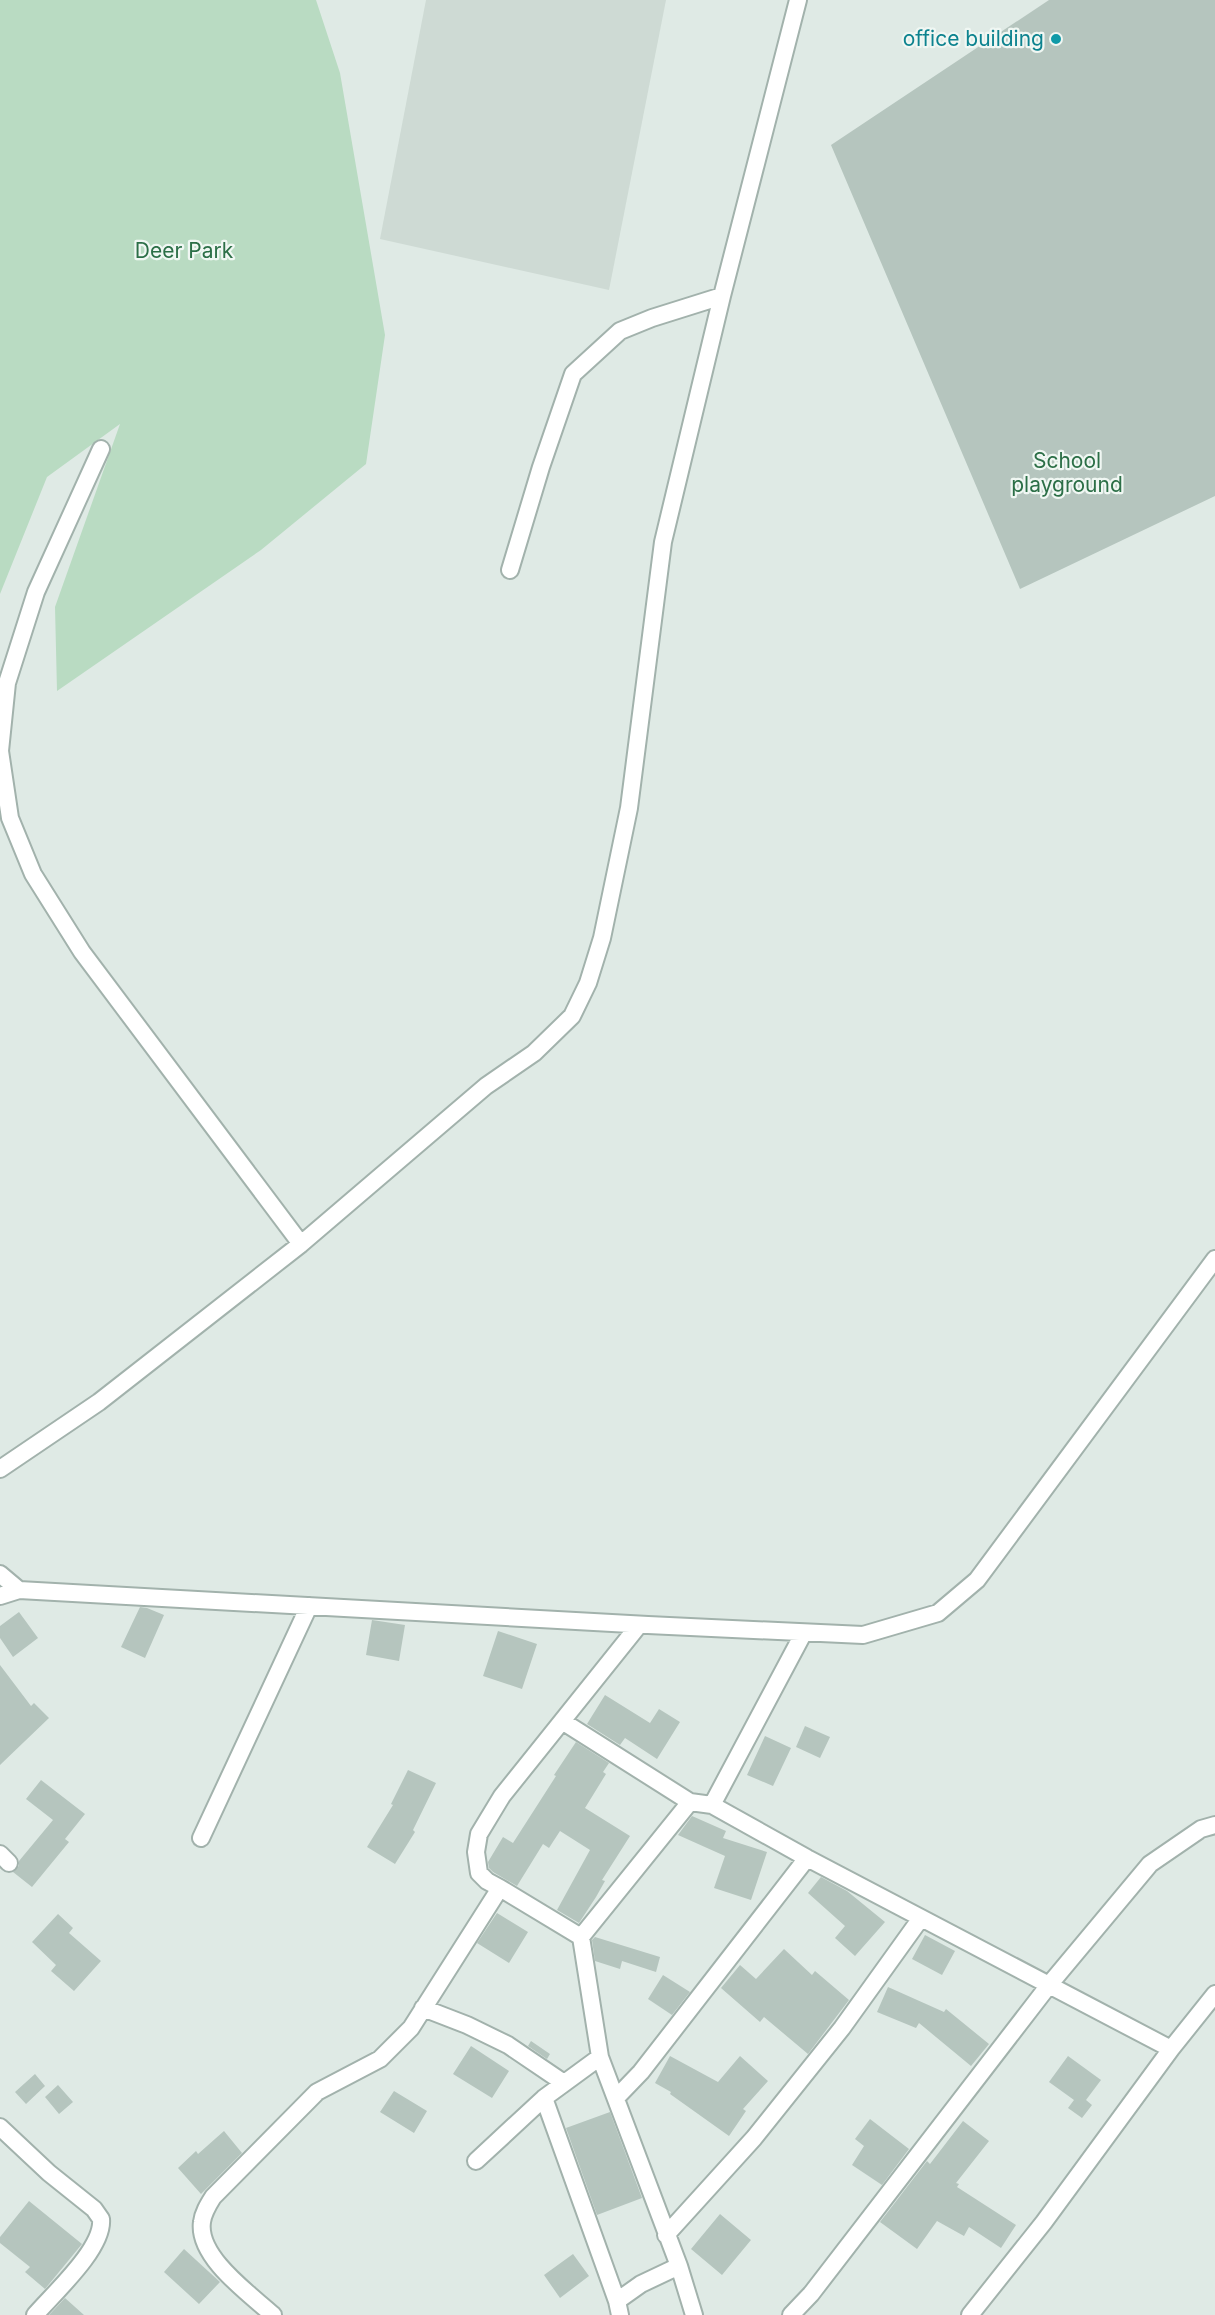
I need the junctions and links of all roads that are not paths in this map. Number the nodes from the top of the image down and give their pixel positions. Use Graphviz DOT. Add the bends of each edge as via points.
graph roads {
  1 [pos="798,0"];
  2 [pos="722,296"];
  3 [pos="101,449"];
  4 [pos="510,570"];
  5 [pos="301,1244"];
  6 [pos="1215,1259"];
  7 [pos="0,1469"];
  8 [pos="0,1574"];
  9 [pos="19,1590"];
  10 [pos="0,1596"];
  11 [pos="309,1606"];
  12 [pos="639,1625"];
  13 [pos="803,1634"];
  14 [pos="562,1721"];
  15 [pos="690,1802"];
  16 [pos="712,1805"];
  17 [pos="1215,1825"];
  18 [pos="201,1838"];
  19 [pos="807,1858"];
  20 [pos="500,1888"];
  21 [pos="921,1918"];
  22 [pos="581,1937"];
  23 [pos="1049,1985"];
  24 [pos="1215,1994"];
  25 [pos="423,2008"];
  26 [pos="1171,2049"];
  27 [pos="600,2057"];
  28 [pos="564,2083"];
  29 [pos="544,2098"];
  30 [pos="616,2098"];
  31 [pos="0,2127"];
  32 [pos="476,2161"];
  33 [pos="666,2235"];
  34 [pos="679,2266"];
  35 [pos="618,2308"];
  36 [pos="35,2315"];
  37 [pos="273,2315"];
  38 [pos="694,2315"];
  39 [pos="791,2315"];
  40 [pos="970,2315"];
  1 -- 2 [label="street"];
  2 -- 4 [label="street" via="620,331 573,374"];
  2 -- 5 [label="street" via="663,542 629,808 602,938 588,983 572,1016 534,1053 486,1086"];
  3 -- 5 [label="street" via="36,592 7,683 0,751 10,818 33,874 82,952"];
  5 -- 7 [label="street" via="99,1402"];
  6 -- 13 [label="street" via="977,1580 938,1613 862,1635"];
  8 -- 9 [label="street"];
  9 -- 10 [label="street"];
  9 -- 11 [label="street"];
  11 -- 12 [label="street"];
  11 -- 18 [label="street"];
  12 -- 13 [label="street"];
  12 -- 14 [label="street"];
  13 -- 16 [label="street"];
  14 -- 15 [label="street"];
  14 -- 20 [label="street" via="502,1796 479,1834 479,1873"];
  15 -- 16 [label="street"];
  15 -- 22 [label="street"];
  16 -- 19 [label="street"];
  17 -- 23 [label="street" via="1201,1829 1150,1864"];
  19 -- 21 [label="street"];
  19 -- 30 [label="street" via="641,2072"];
  20 -- 22 [label="street"];
  20 -- 25 [label="street"];
  21 -- 23 [label="street"];
  21 -- 33 [label="street" via="828,2047 754,2138"];
  22 -- 27 [label="street"];
  23 -- 26 [label="street"];
  23 -- 39 [label="street"];
  24 -- 26 [label="street"];
  25 -- 28 [label="street" via="508,2045"];
  25 -- 37 [label="street" via="411,2028 380,2059 316,2092 213,2197 204,2212 203,2239 213,2260"];
  26 -- 40 [label="street"];
  27 -- 28 [label="street"];
  27 -- 30 [label="street"];
  28 -- 29 [label="street"];
  29 -- 32 [label="street"];
  29 -- 35 [label="street"];
  30 -- 33 [label="street"];
  31 -- 36 [label="street" via="101,2219 100,2235 83,2260"];
  33 -- 34 [label="street"];
  34 -- 35 [label="street" via="641,2284"];
  34 -- 38 [label="street"];
}
